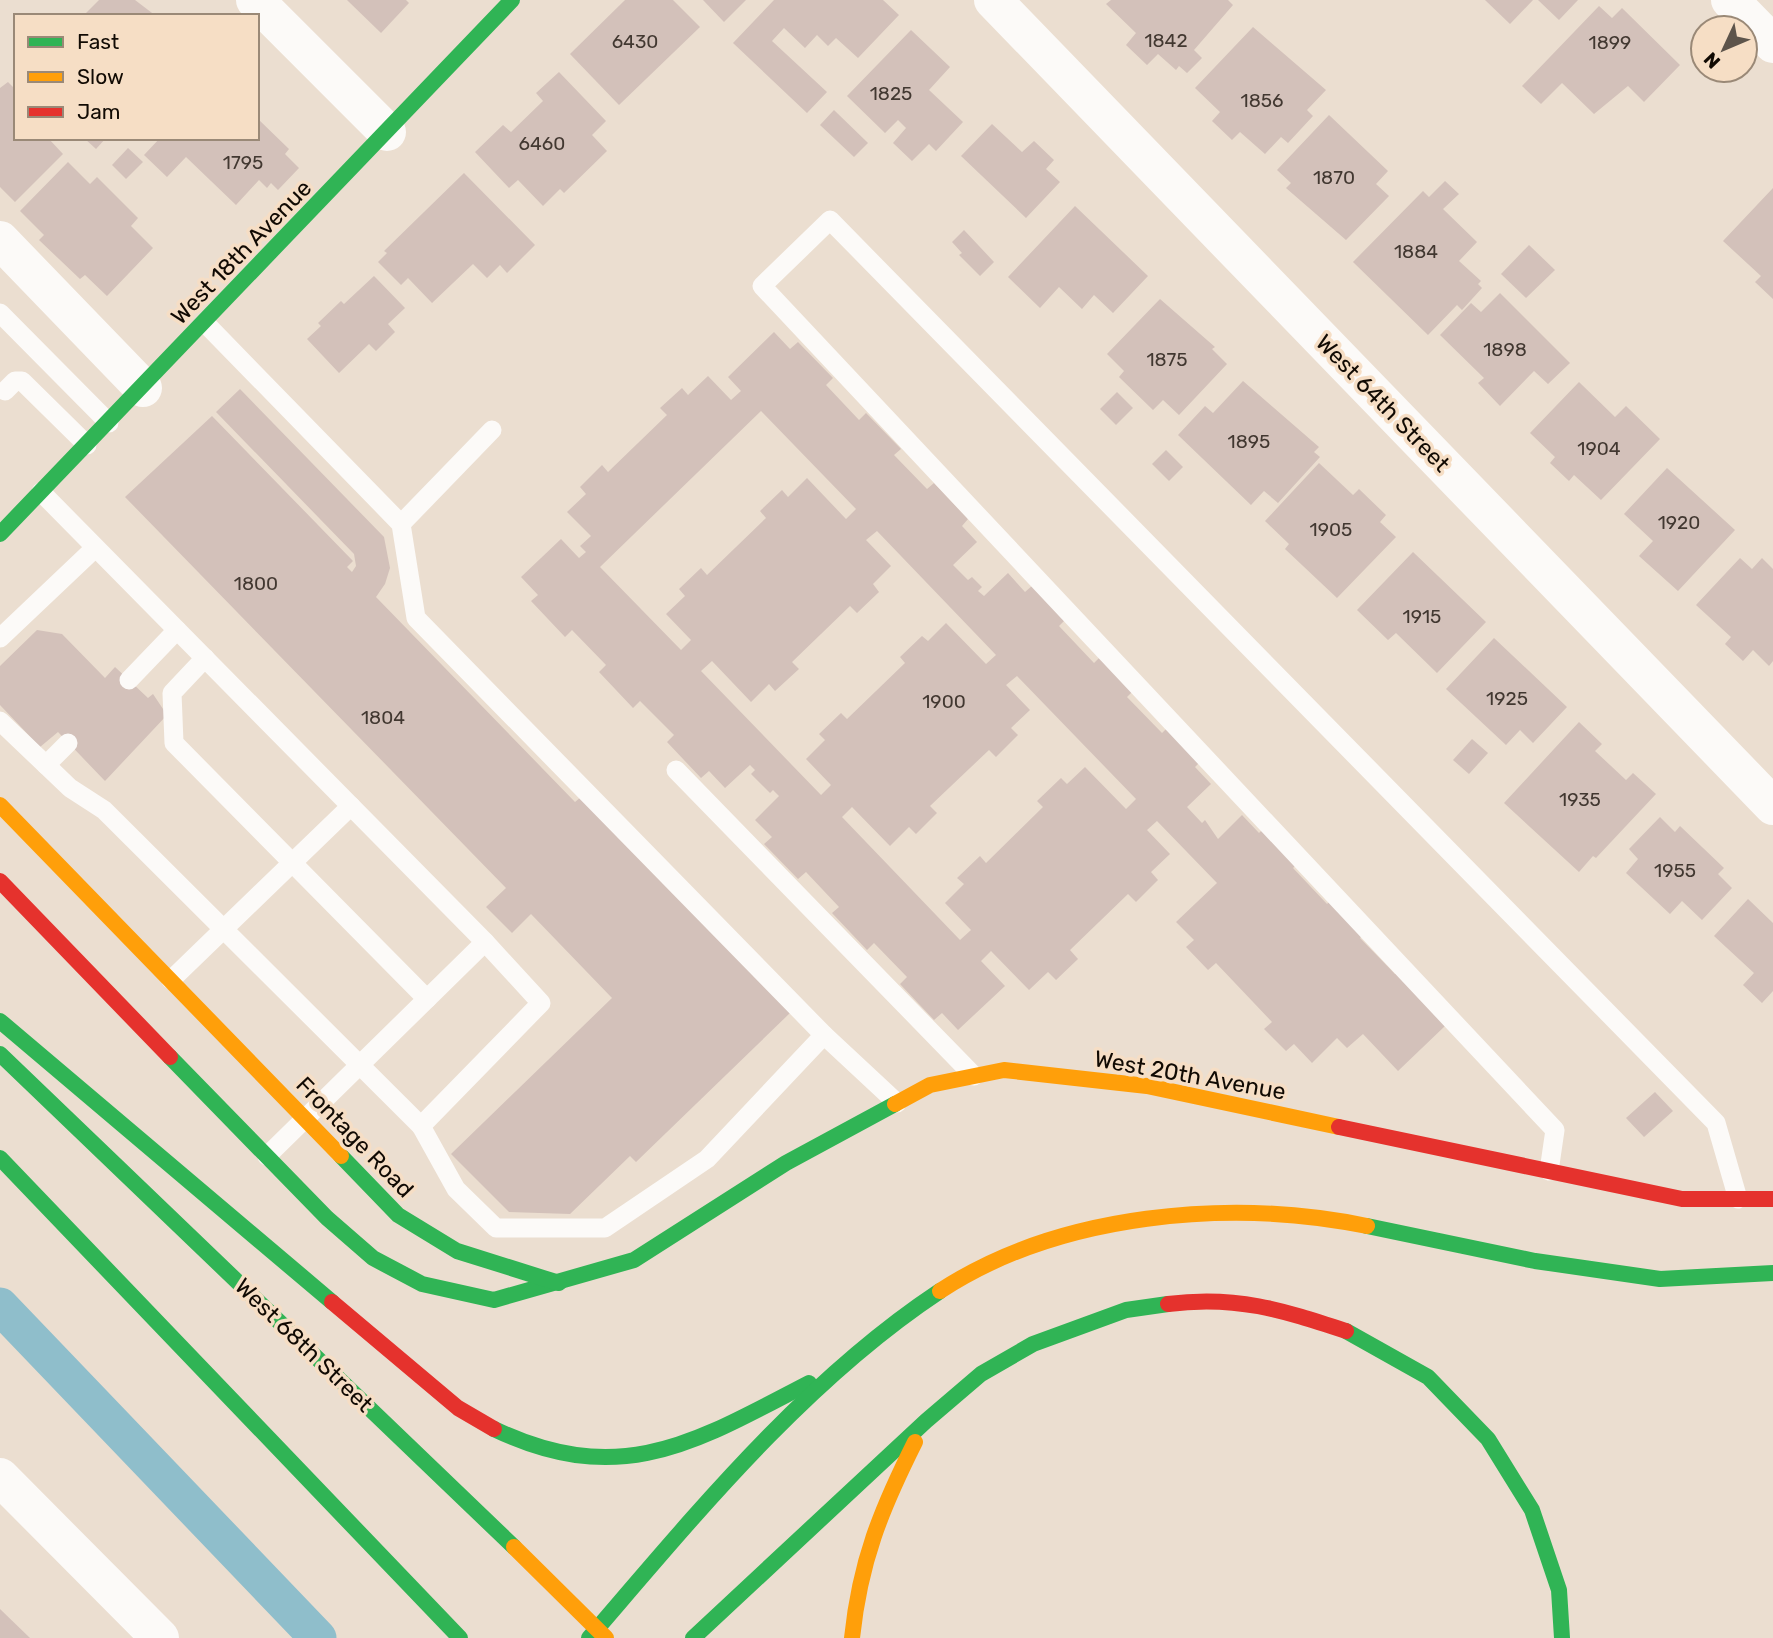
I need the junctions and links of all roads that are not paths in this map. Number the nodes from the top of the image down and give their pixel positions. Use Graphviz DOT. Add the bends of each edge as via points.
graph roads {
  1 [pos="255,0"];
  2 [pos="512,0"];
  3 [pos="993,0"];
  4 [pos="1730,0"];
  5 [pos="1773,44"];
  6 [pos="387,132"];
  7 [pos="0,240"];
  8 [pos="0,313"];
  9 [pos="205,323"];
  10 [pos="143,388"];
  11 [pos="5,391"];
  12 [pos="109,423"];
  13 [pos="492,430"];
  14 [pos="87,445"];
  15 [pos="41,492"];
  16 [pos="401,524"];
  17 [pos="0,534"];
  18 [pos="95,548"];
  19 [pos="177,630"];
  20 [pos="0,638"];
  21 [pos="205,658"];
  22 [pos="129,680"];
  23 [pos="0,721"];
  24 [pos="68,743"];
  25 [pos="46,765"];
  26 [pos="676,771"];
  27 [pos="0,805"];
  28 [pos="351,806"];
  29 [pos="1773,806"];
  30 [pos="293,862"];
  31 [pos="0,881"];
  32 [pos="223,931"];
  33 [pos="485,942"];
  34 [pos="171,980"];
  35 [pos="427,999"];
  36 [pos="0,1021"];
  37 [pos="824,1035"];
  38 [pos="0,1054"];
  39 [pos="358,1067"];
  40 [pos="974,1076"];
  41 [pos="897,1103"];
  42 [pos="305,1119"];
  43 [pos="421,1126"];
  44 [pos="267,1156"];
  45 [pos="0,1158"];
  46 [pos="1549,1171"];
  47 [pos="1738,1199"];
  48 [pos="1773,1199"];
  49 [pos="1773,1273"];
  50 [pos="559,1283"];
  51 [pos="851,1362"];
  52 [pos="926,1421"];
  53 [pos="0,1477"];
  54 [pos="597,1634"];
  55 [pos="160,1638"];
  56 [pos="460,1638"];
  57 [pos="692,1638"];
  58 [pos="852,1638"];
  59 [pos="1562,1638"];
  1 -- 6 [label="street"];
  2 -- 6 [label="main road, West 18th Avenue"];
  3 -- 29 [label="street, West 64th Street"];
  4 -- 5 [label="street"];
  6 -- 9 [label="main road, West 18th Avenue"];
  7 -- 10 [label="street"];
  8 -- 12 [label="lane"];
  9 -- 10 [label="main road, West 18th Avenue"];
  9 -- 16 [label="lane"];
  10 -- 12 [label="main road, West 18th Avenue"];
  11 -- 14 [label="lane" via="15,381 22,381"];
  12 -- 14 [label="main road, West 18th Avenue"];
  13 -- 16 [label="lane"];
  14 -- 15 [label="main road, West 18th Avenue"];
  15 -- 17 [label="main road, West 18th Avenue"];
  15 -- 18 [label="lane"];
  16 -- 37 [label="lane" via="416,618"];
  18 -- 19 [label="lane"];
  18 -- 20 [label="lane"];
  19 -- 21 [label="lane"];
  19 -- 22 [label="lane"];
  21 -- 28 [label="lane"];
  21 -- 30 [label="lane" via="172,693 174,743"];
  23 -- 25 [label="lane"];
  24 -- 25 [label="lane"];
  25 -- 32 [label="lane" via="104,810"];
  26 -- 40 [label="lane"];
  27 -- 34 [label="main road, Frontage Road"];
  28 -- 30 [label="lane"];
  28 -- 33 [label="lane"];
  30 -- 32 [label="lane"];
  30 -- 35 [label="lane"];
  31 -- 44 [label="main road"];
  32 -- 34 [label="lane"];
  32 -- 39 [label="lane"];
  33 -- 35 [label="lane"];
  33 -- 43 [label="lane" via="541,1003"];
  34 -- 42 [label="main road, Frontage Road"];
  35 -- 39 [label="lane"];
  36 -- 51 [label="main road" via="424,1380 478,1421 531,1444 588,1457 642,1455 695,1441"];
  37 -- 41 [label="lane"];
  37 -- 43 [label="lane" via="707,1159 606,1228 496,1228 456,1189"];
  38 -- 54 [label="main road, West 68th Street" via="461,1493"];
  39 -- 42 [label="lane"];
  39 -- 43 [label="lane"];
  40 -- 41 [label="main road, West 20th Avenue" via="930,1085"];
  40 -- 46 [label="main road, West 20th Avenue" via="1004,1070 1146,1086"];
  41 -- 50 [label="main road, West 20th Avenue" via="786,1163 634,1260"];
  42 -- 44 [label="lane"];
  42 -- 50 [label="main road, Frontage Road" via="398,1215 457,1251"];
  44 -- 50 [label="main road" via="373,1258 422,1284 494,1300"];
  45 -- 56 [label="main road"];
  46 -- 47 [label="main road, West 20th Avenue" via="1682,1199"];
  46 -- 47 [label="lane" via="1555,1130 1549,1123 762,286 830,220 1716,1123"];
  47 -- 48 [label="main road, West 20th Avenue"];
  49 -- 51 [label="main road" via="1660,1279 1535,1261 1348,1222 1247,1212 1171,1215 1024,1249 965,1275 909,1312"];
  51 -- 54 [label="main road" via="732,1472"];
  52 -- 57 [label="main road"];
  52 -- 58 [label="main road" via="883,1506 857,1589"];
  52 -- 59 [label="main road" via="981,1374 1032,1344 1126,1310 1209,1299 1282,1310 1356,1334 1428,1377 1488,1439 1532,1510 1559,1590"];
  53 -- 55 [label="street"];
}
